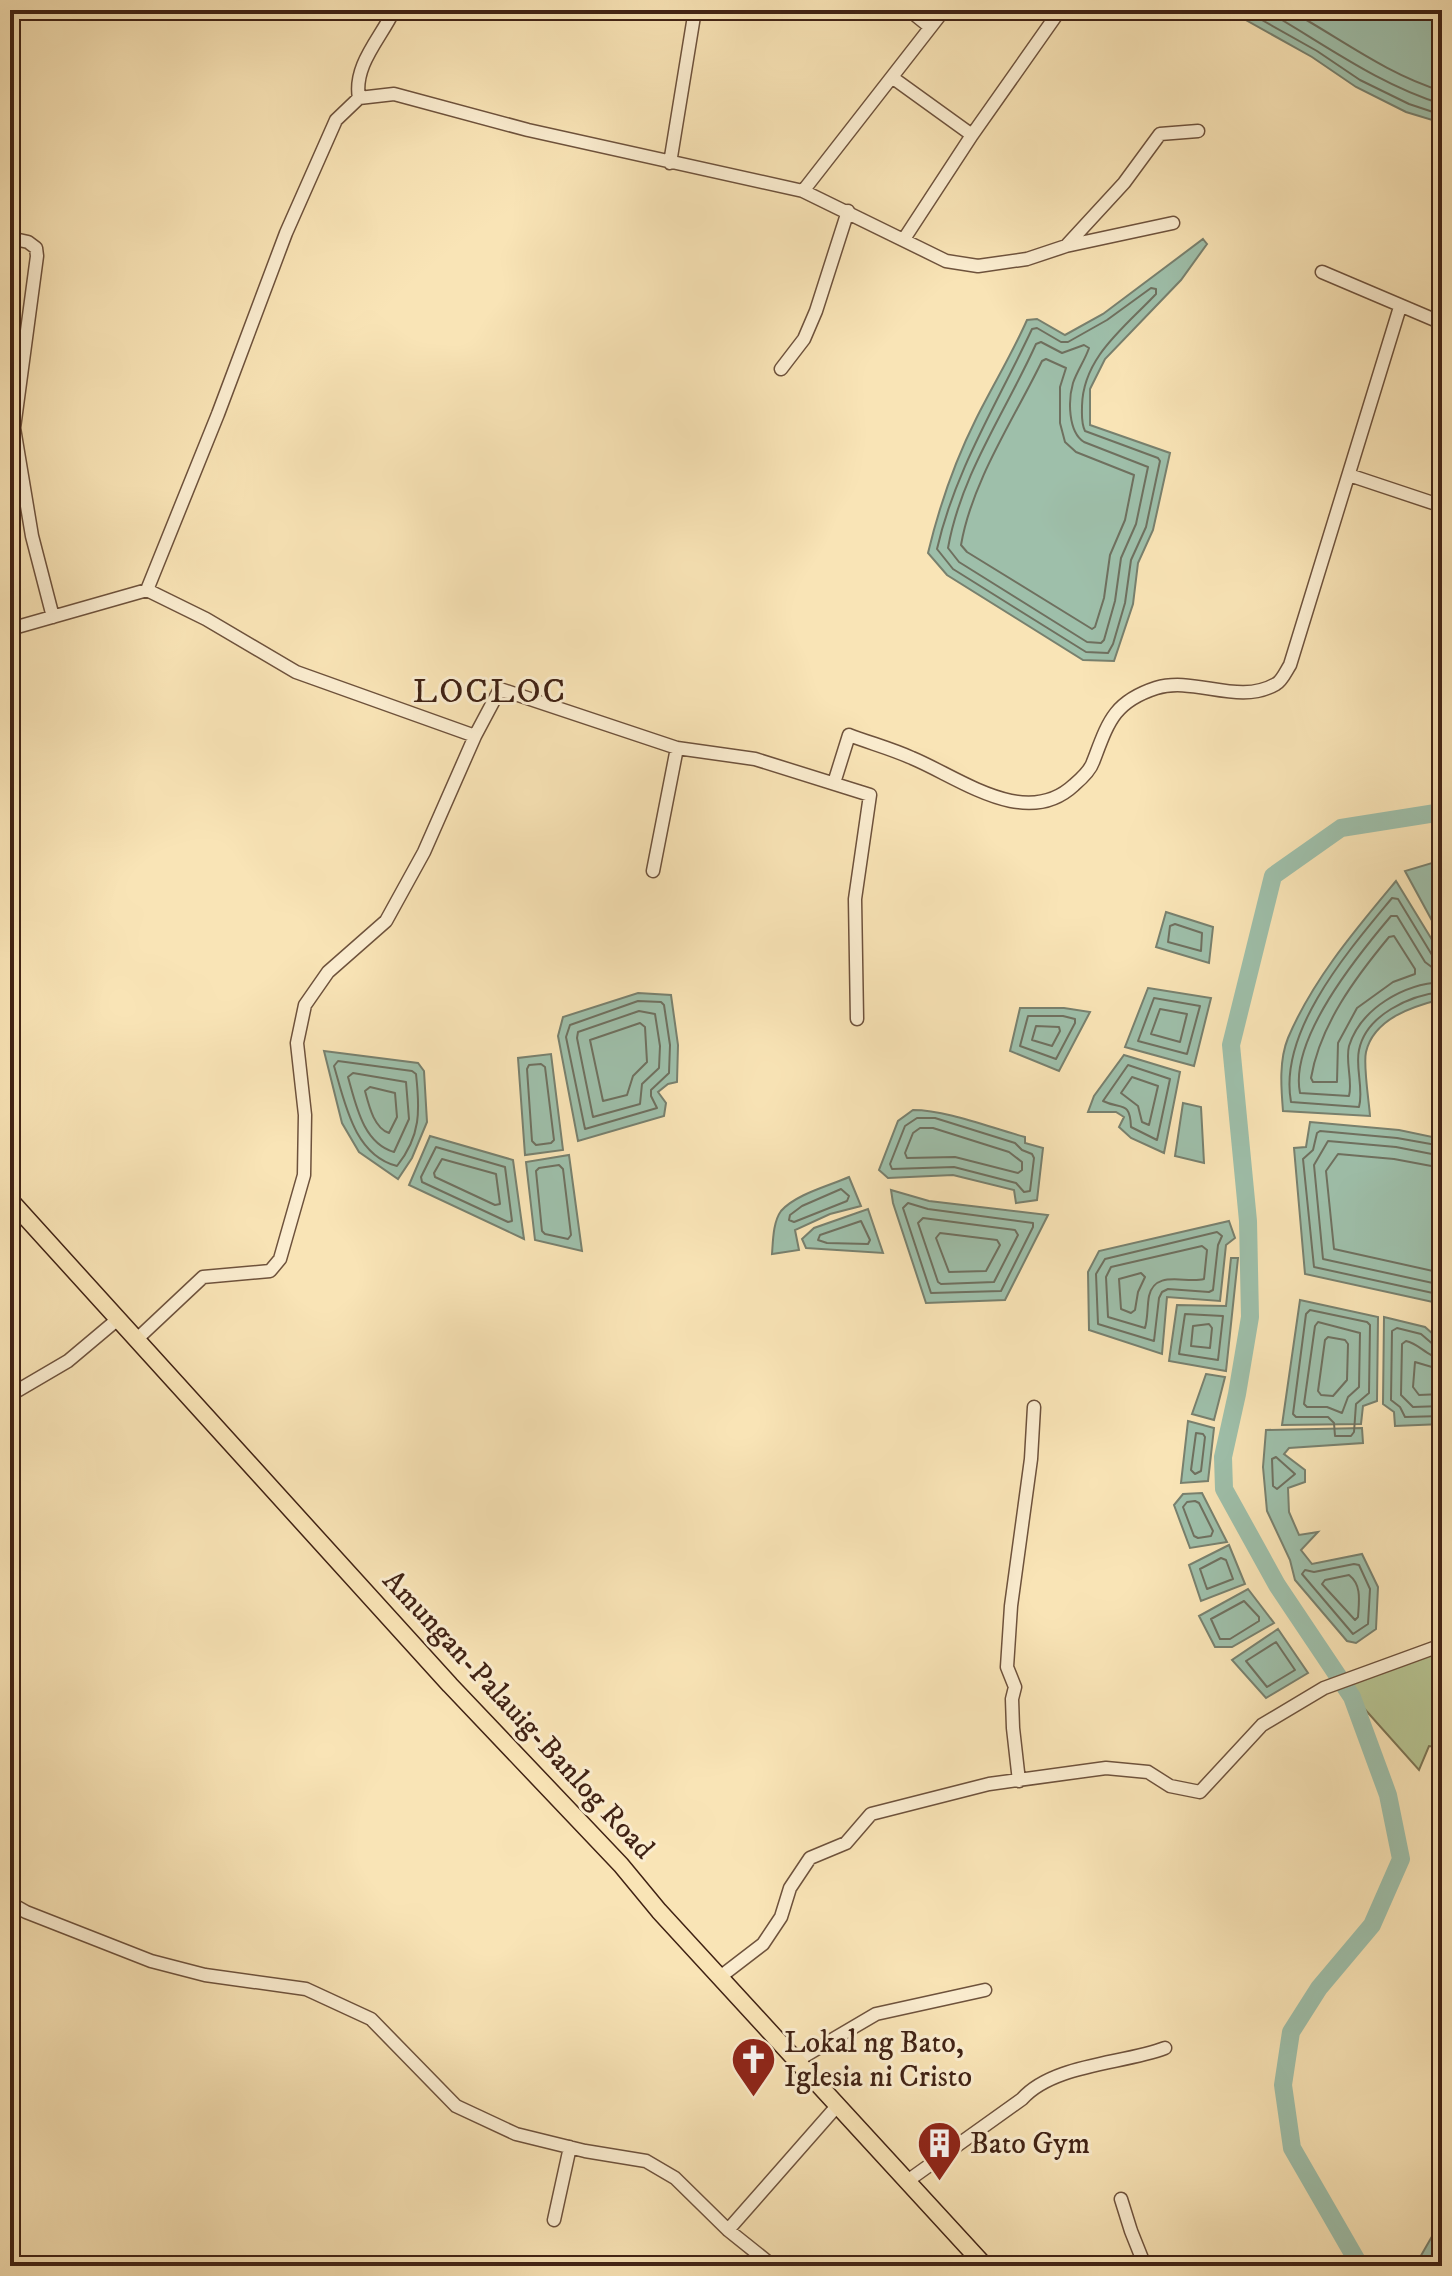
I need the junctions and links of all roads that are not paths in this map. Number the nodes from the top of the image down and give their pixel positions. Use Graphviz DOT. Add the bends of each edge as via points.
graph roads {
  1 [pos="394,10"];
  2 [pos="695,10"];
  3 [pos="909,10"];
  4 [pos="944,10"];
  5 [pos="1060,10"];
  6 [pos="930,27"];
  7 [pos="893,78"];
  8 [pos="359,98"];
  9 [pos="1198,131"];
  10 [pos="972,135"];
  11 [pos="670,163"];
  12 [pos="803,191"];
  13 [pos="848,211"];
  14 [pos="1173,223"];
  15 [pos="10,238"];
  16 [pos="904,239"];
  17 [pos="1066,246"];
  18 [pos="1322,272"];
  19 [pos="1400,307"];
  20 [pos="1442,323"];
  21 [pos="781,369"];
  22 [pos="1349,475"];
  23 [pos="1442,506"];
  24 [pos="147,590"];
  25 [pos="53,617"];
  26 [pos="10,629"];
  27 [pos="475,736"];
  28 [pos="677,748"];
  29 [pos="834,783"];
  30 [pos="653,871"];
  31 [pos="857,1019"];
  32 [pos="10,1200"];
  33 [pos="118,1319"];
  34 [pos="137,1339"];
  35 [pos="10,1395"];
  36 [pos="1034,1407"];
  37 [pos="1442,1645"];
  38 [pos="1019,1781"];
  39 [pos="10,1903"];
  40 [pos="720,1977"];
  41 [pos="985,1990"];
  42 [pos="1165,2048"];
  43 [pos="796,2061"];
  44 [pos="837,2106"];
  45 [pos="570,2147"];
  46 [pos="906,2182"];
  47 [pos="1121,2199"];
  48 [pos="554,2220"];
  49 [pos="728,2230"];
  50 [pos="773,2266"];
  51 [pos="985,2266"];
  52 [pos="1145,2266"];
  1 -- 8 [label="street" via="361,66"];
  2 -- 11 [label="street"];
  3 -- 6 [label="street"];
  4 -- 6 [label="street"];
  5 -- 10 [label="street"];
  6 -- 7 [label="street"];
  7 -- 10 [label="street"];
  7 -- 12 [label="street"];
  8 -- 11 [label="street" via="394,94"];
  8 -- 24 [label="street" via="336,120 286,233"];
  9 -- 17 [label="street" via="1160,134"];
  10 -- 16 [label="street"];
  11 -- 12 [label="street"];
  12 -- 13 [label="street"];
  13 -- 16 [label="street"];
  13 -- 21 [label="street" via="816,311 804,339"];
  14 -- 17 [label="street"];
  15 -- 25 [label="street" via="28,242 37,256 14,428 32,536"];
  16 -- 17 [label="street" via="946,261 978,266 1027,259"];
  18 -- 19 [label="street"];
  19 -- 20 [label="street"];
  19 -- 22 [label="street"];
  22 -- 23 [label="street"];
  22 -- 29 [label="street" via="1290,665 1278,684 1249,693 1170,685 1133,696 1112,715 1092,766 1062,796 1014,802 849,735"];
  24 -- 25 [label="street"];
  24 -- 27 [label="street" via="296,672"];
  25 -- 26 [label="street"];
  27 -- 28 [label="street" via="500,689"];
  27 -- 34 [label="street" via="424,852 386,921 328,972 305,1005 297,1043 305,1115 304,1175 280,1259 270,1271 203,1277"];
  28 -- 29 [label="street" via="755,759"];
  28 -- 30 [label="street"];
  29 -- 31 [label="street" via="870,795 855,899"];
  32 -- 33 [label="main road, Amungan-Palauig-Banlog Road"];
  33 -- 34 [label="main road, Amungan-Palauig-Banlog Road"];
  33 -- 35 [label="street" via="68,1361"];
  34 -- 40 [label="main road, Amungan-Palauig-Banlog Road"];
  36 -- 38 [label="street" via="1007,1667 1015,1687"];
  37 -- 38 [label="street" via="1324,1688 1262,1725 1200,1792 1170,1786 1148,1772 1106,1768"];
  38 -- 40 [label="street" via="871,1814 846,1843 810,1858 763,1944"];
  39 -- 45 [label="street" via="151,1961 205,1975 306,1989 371,2019 456,2106 516,2134"];
  40 -- 43 [label="main road, Amungan-Palauig-Banlog Road"];
  41 -- 43 [label="street" via="876,2014"];
  42 -- 46 [label="street" via="1085,2068 1028,2092"];
  43 -- 44 [label="main road, Amungan-Palauig-Banlog Road"];
  44 -- 46 [label="main road, Amungan-Palauig-Banlog Road"];
  44 -- 49 [label="street"];
  45 -- 48 [label="street"];
  45 -- 49 [label="street" via="646,2161 675,2178"];
  46 -- 51 [label="main road, Amungan-Palauig-Banlog Road"];
  47 -- 52 [label="street"];
  49 -- 50 [label="street"];
}
